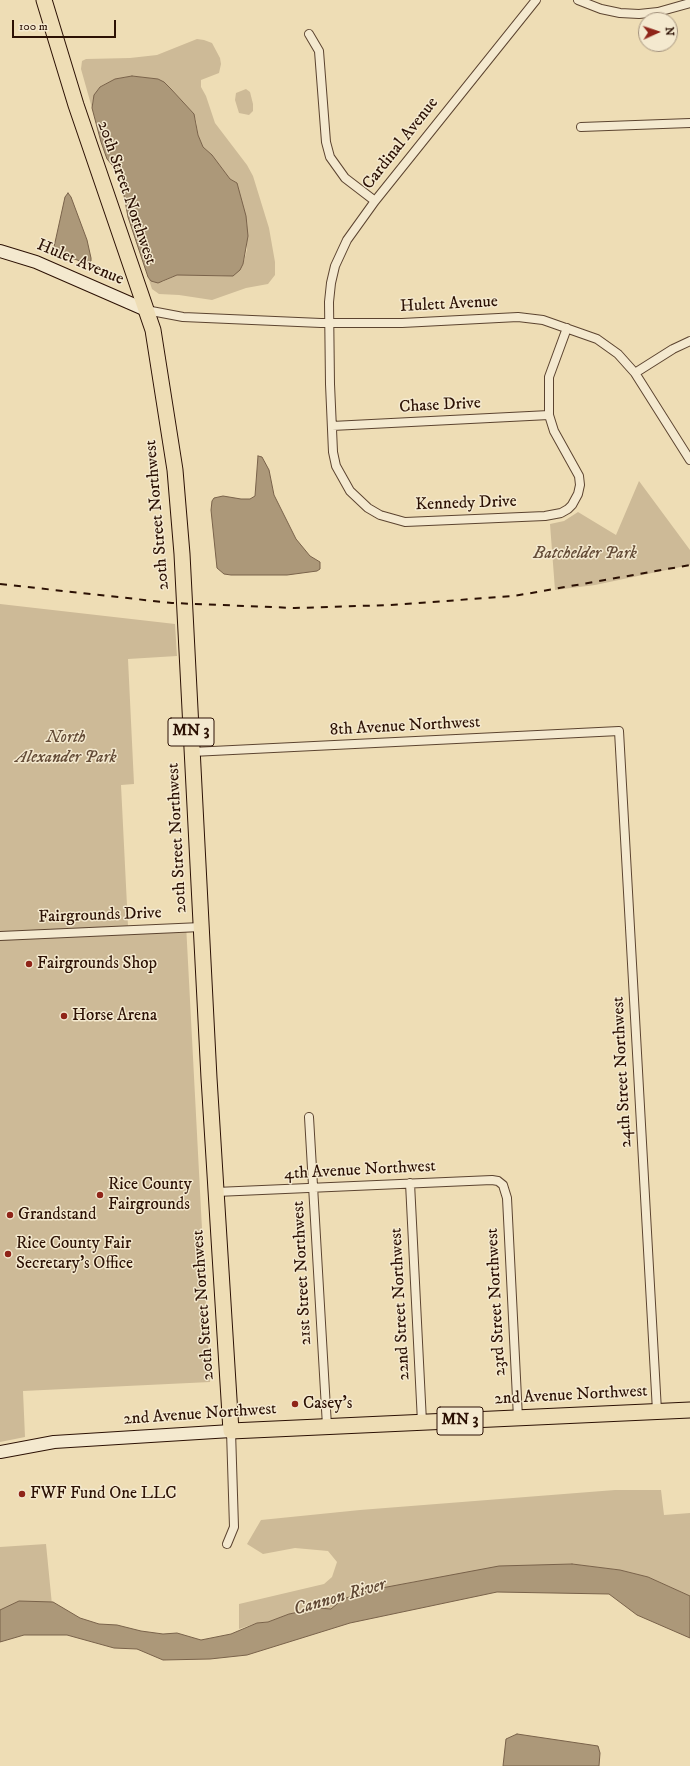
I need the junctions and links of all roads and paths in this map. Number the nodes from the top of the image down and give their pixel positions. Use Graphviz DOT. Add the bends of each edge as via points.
graph roads {
  1 [pos="38,0"];
  2 [pos="44,0"];
  3 [pos="536,0"];
  4 [pos="578,0"];
  5 [pos="690,3"];
  6 [pos="309,34"];
  7 [pos="58,50"];
  8 [pos="690,123"];
  9 [pos="581,127"];
  10 [pos="375,201"];
  11 [pos="0,251"];
  12 [pos="146,310"];
  13 [pos="329,324"];
  14 [pos="567,328"];
  15 [pos="690,341"];
  16 [pos="635,373"];
  17 [pos="549,415"];
  18 [pos="332,426"];
  19 [pos="690,460"];
  20 [pos="619,731"];
  21 [pos="192,752"];
  22 [pos="201,927"];
  23 [pos="0,936"];
  24 [pos="309,1117"];
  25 [pos="410,1183"];
  26 [pos="503,1186"];
  27 [pos="313,1188"];
  28 [pos="216,1192"];
  29 [pos="690,1410"];
  30 [pos="657,1411"];
  31 [pos="518,1418"];
  32 [pos="422,1422"];
  33 [pos="327,1426"];
  34 [pos="231,1431"];
  35 [pos="0,1452"];
  36 [pos="227,1544"];
  1 -- 7 [label="highway, 20th Street Northwest / MN 3"];
  2 -- 7 [label="highway, 20th Street Northwest / MN 3"];
  3 -- 10 [label="street, Cardinal Avenue"];
  4 -- 5 [label="street" via="601,9 639,14 658,12"];
  6 -- 10 [label="street" via="319,51 326,142 330,157 345,178"];
  7 -- 12 [label="highway, 20th Street Northwest / MN 3"];
  8 -- 9 [label="street"];
  10 -- 13 [label="street, Cardinal Avenue" via="347,240 335,266 331,283"];
  11 -- 12 [label="street, Hulet Avenue" via="36,262"];
  12 -- 13 [label="street, Hulett Avenue" via="183,317"];
  12 -- 21 [label="highway, 20th Street Northwest / MN 3" via="153,330 159,363 178,498"];
  13 -- 14 [label="street, Hulett Avenue" via="518,317 543,320"];
  13 -- 18 [label="street, Kennedy Drive"];
  14 -- 16 [label="street, Hulett Avenue" via="607,345"];
  14 -- 17 [label="street, Kennedy Drive" via="549,377"];
  15 -- 16 [label="street"];
  16 -- 19 [label="street, Hulett Avenue"];
  17 -- 18 [label="street, Chase Drive"];
  17 -- 18 [label="street, Kennedy Drive" via="554,431 575,467 580,485 572,505 561,513 545,516 405,522 380,515 359,501 341,479 333,452"];
  20 -- 21 [label="street, 8th Avenue Northwest"];
  20 -- 30 [label="street, 24th Street Northwest"];
  21 -- 22 [label="highway, 20th Street Northwest / MN 3"];
  22 -- 23 [label="street, Fairgrounds Drive"];
  22 -- 28 [label="highway, 20th Street Northwest / MN 3"];
  24 -- 27 [label="street, 21st Street Northwest"];
  25 -- 26 [label="street, 4th Avenue Northwest" via="492,1180"];
  25 -- 27 [label="street, 4th Avenue Northwest"];
  25 -- 32 [label="street, 22nd Street Northwest"];
  26 -- 31 [label="street, 23rd Street Northwest" via="507,1198"];
  27 -- 28 [label="street, 4th Avenue Northwest"];
  27 -- 33 [label="street, 21st Street Northwest"];
  28 -- 34 [label="highway, 20th Street Northwest / MN 3"];
  29 -- 30 [label="highway, 2nd Avenue Northwest / MN 3"];
  30 -- 31 [label="highway, 2nd Avenue Northwest / MN 3"];
  31 -- 32 [label="highway, 2nd Avenue Northwest / MN 3"];
  32 -- 33 [label="highway, 2nd Avenue Northwest / MN 3"];
  33 -- 34 [label="highway, 2nd Avenue Northwest / MN 3"];
  34 -- 35 [label="street, 2nd Avenue Northwest" via="54,1442"];
  34 -- 36 [label="street, 20th Street Northwest" via="234,1527"];
}
